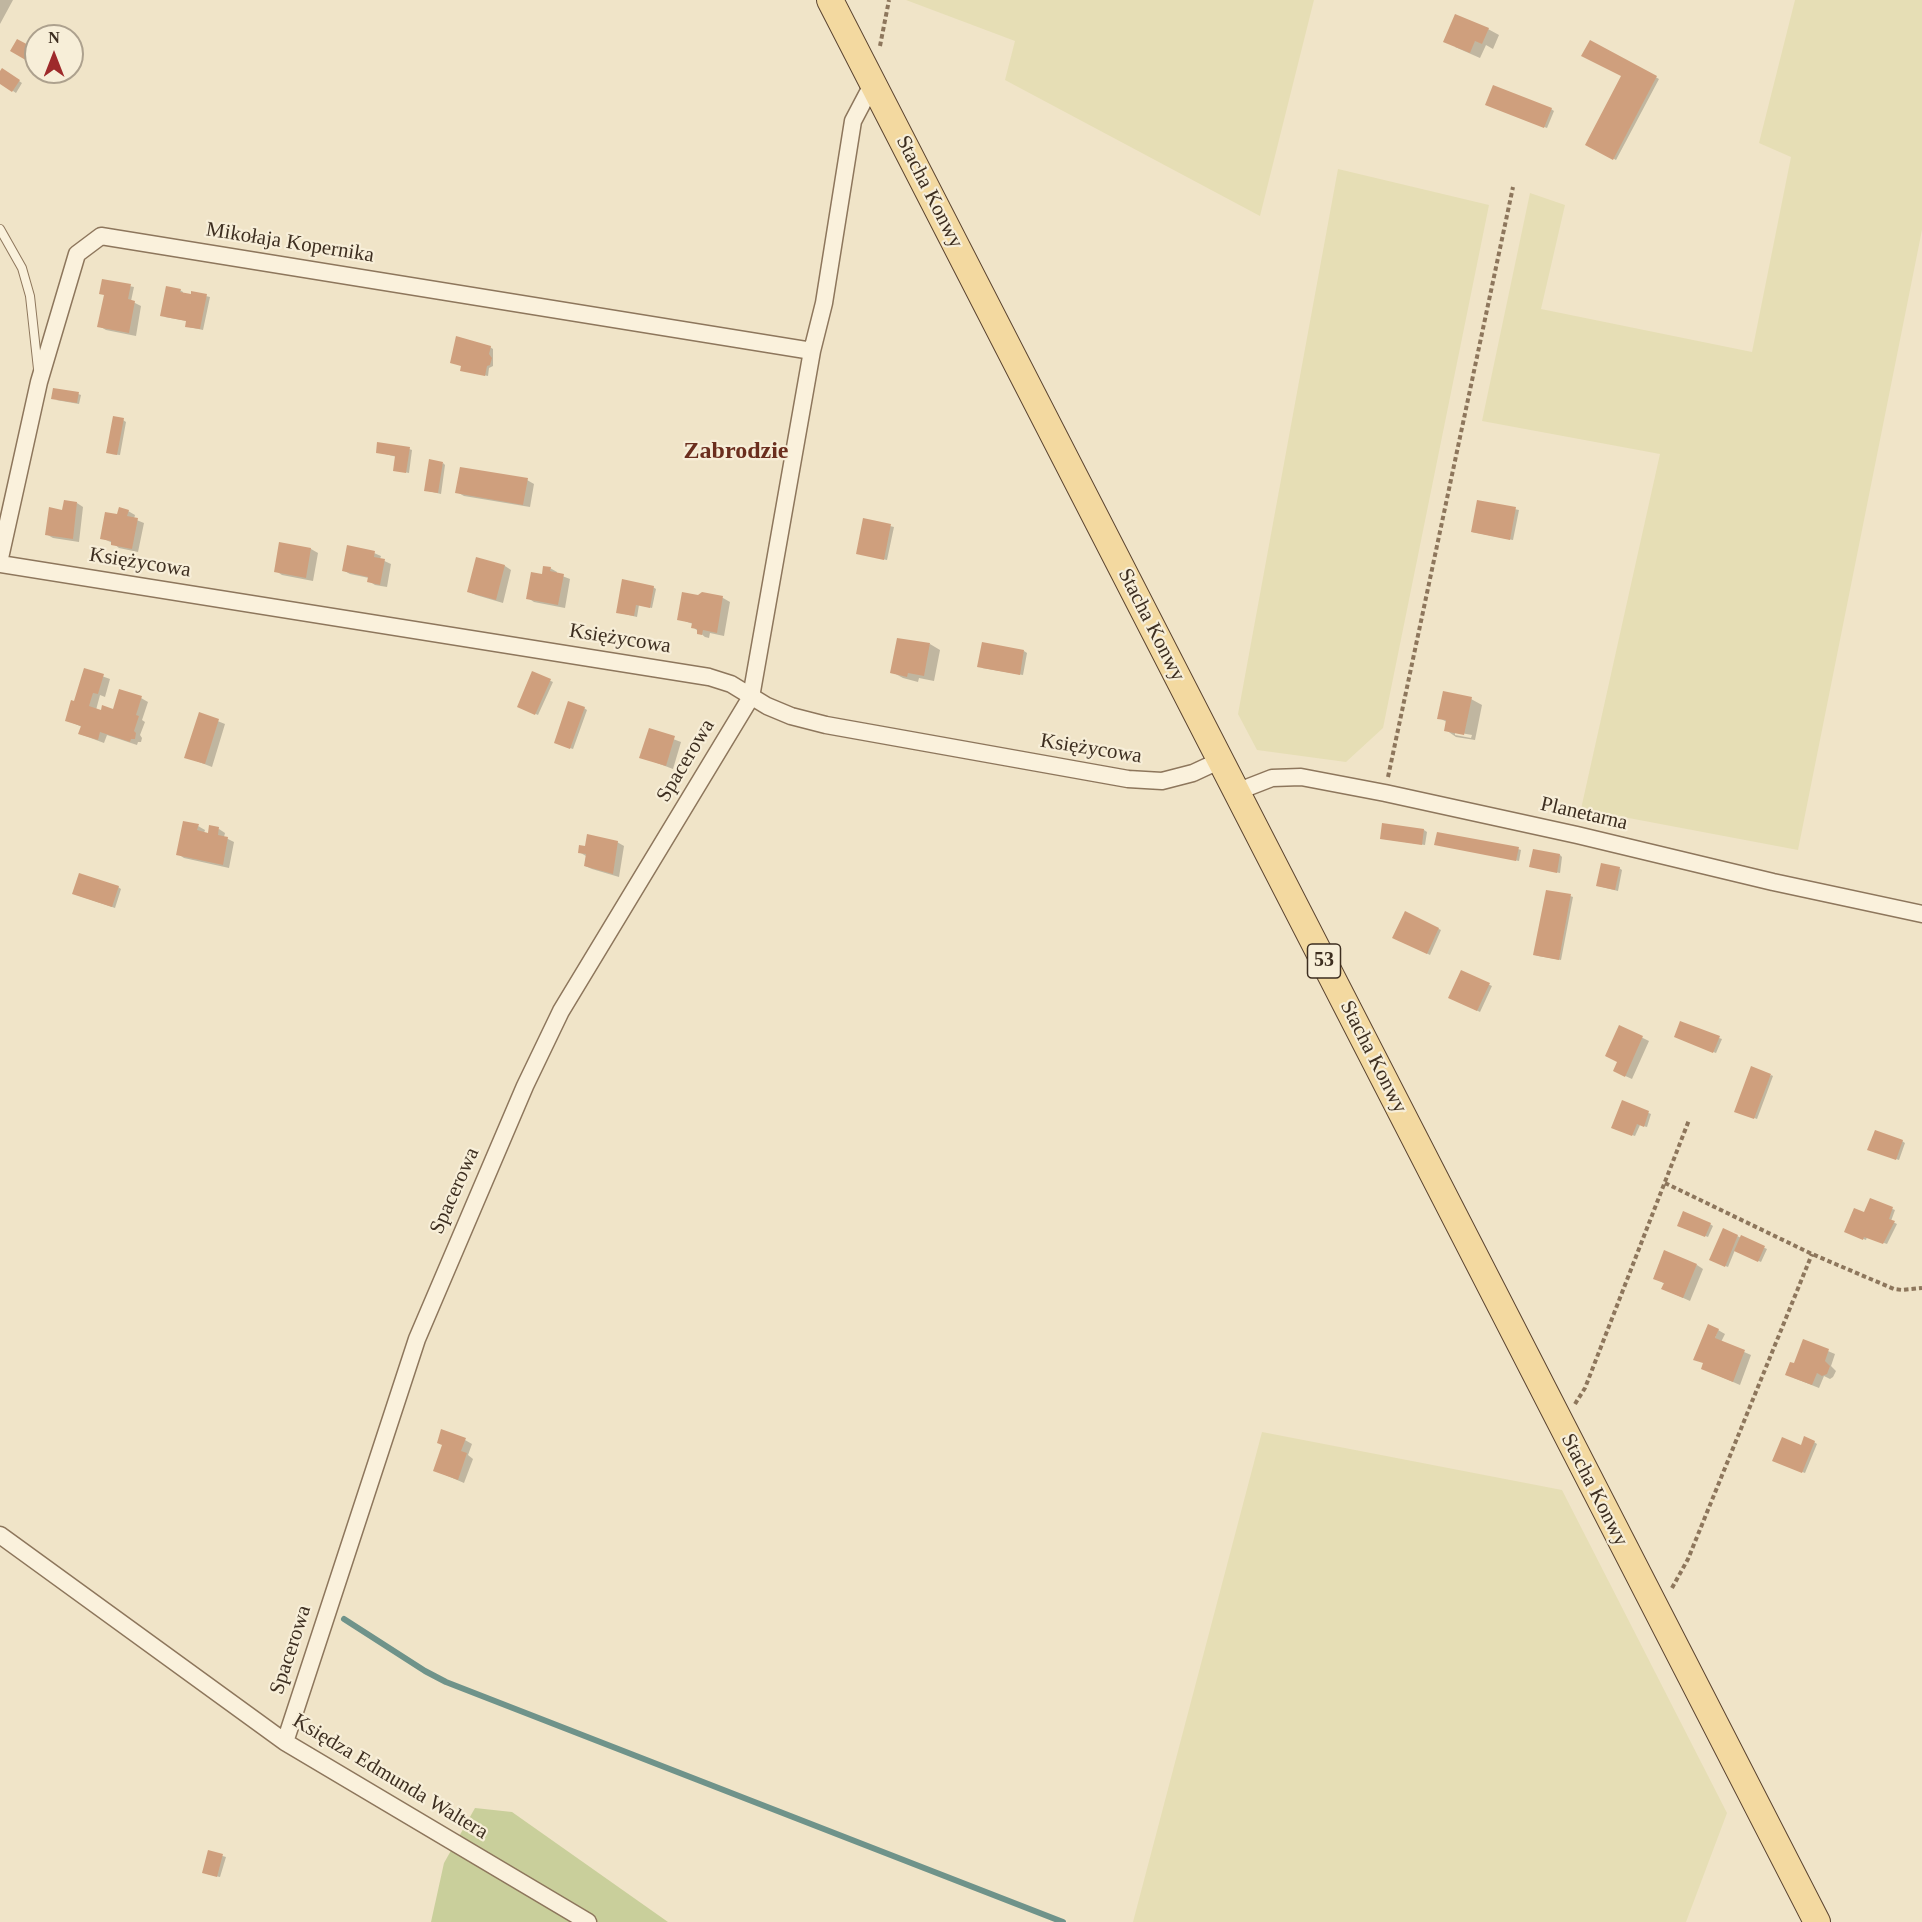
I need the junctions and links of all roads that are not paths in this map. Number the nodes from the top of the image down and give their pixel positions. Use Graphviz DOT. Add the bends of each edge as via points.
graph roads {
  1 [pos="830,0"];
  2 [pos="873,83"];
  3 [pos="0,230"];
  4 [pos="812,351"];
  5 [pos="39,382"];
  6 [pos="0,558"];
  7 [pos="0,564"];
  8 [pos="751,697"];
  9 [pos="1221,760"];
  10 [pos="1236,792"];
  11 [pos="1922,914"];
  12 [pos="0,1535"];
  13 [pos="285,1742"];
  14 [pos="588,1922"];
  15 [pos="1817,1922"];
  1 -- 2 [label="main road, Stacha Konwy / 53"];
  2 -- 4 [label="street" via="854,121 824,303"];
  2 -- 9 [label="main road, Stacha Konwy / 53"];
  3 -- 5 [label="lane" via="22,268 30,296"];
  4 -- 5 [label="street, Mikołaja Kopernika" via="101,236 77,254"];
  4 -- 8 [label="street"];
  5 -- 6 [label="street, Mikołaja Kopernika"];
  7 -- 8 [label="street, Księżycowa" via="709,677 731,684"];
  8 -- 9 [label="street, Księżycowa" via="791,716 825,725 1128,779 1161,781 1193,773"];
  8 -- 13 [label="street, Spacerowa" via="561,1011 525,1086 417,1339"];
  9 -- 10 [label="main road, Stacha Konwy / 53"];
  10 -- 11 [label="street, Planetarna" via="1272,778 1301,777"];
  10 -- 15 [label="main road, Stacha Konwy / 53"];
  12 -- 13 [label="street, Księdza Edmunda Waltera"];
  13 -- 14 [label="street, Księdza Edmunda Waltera"];
}
